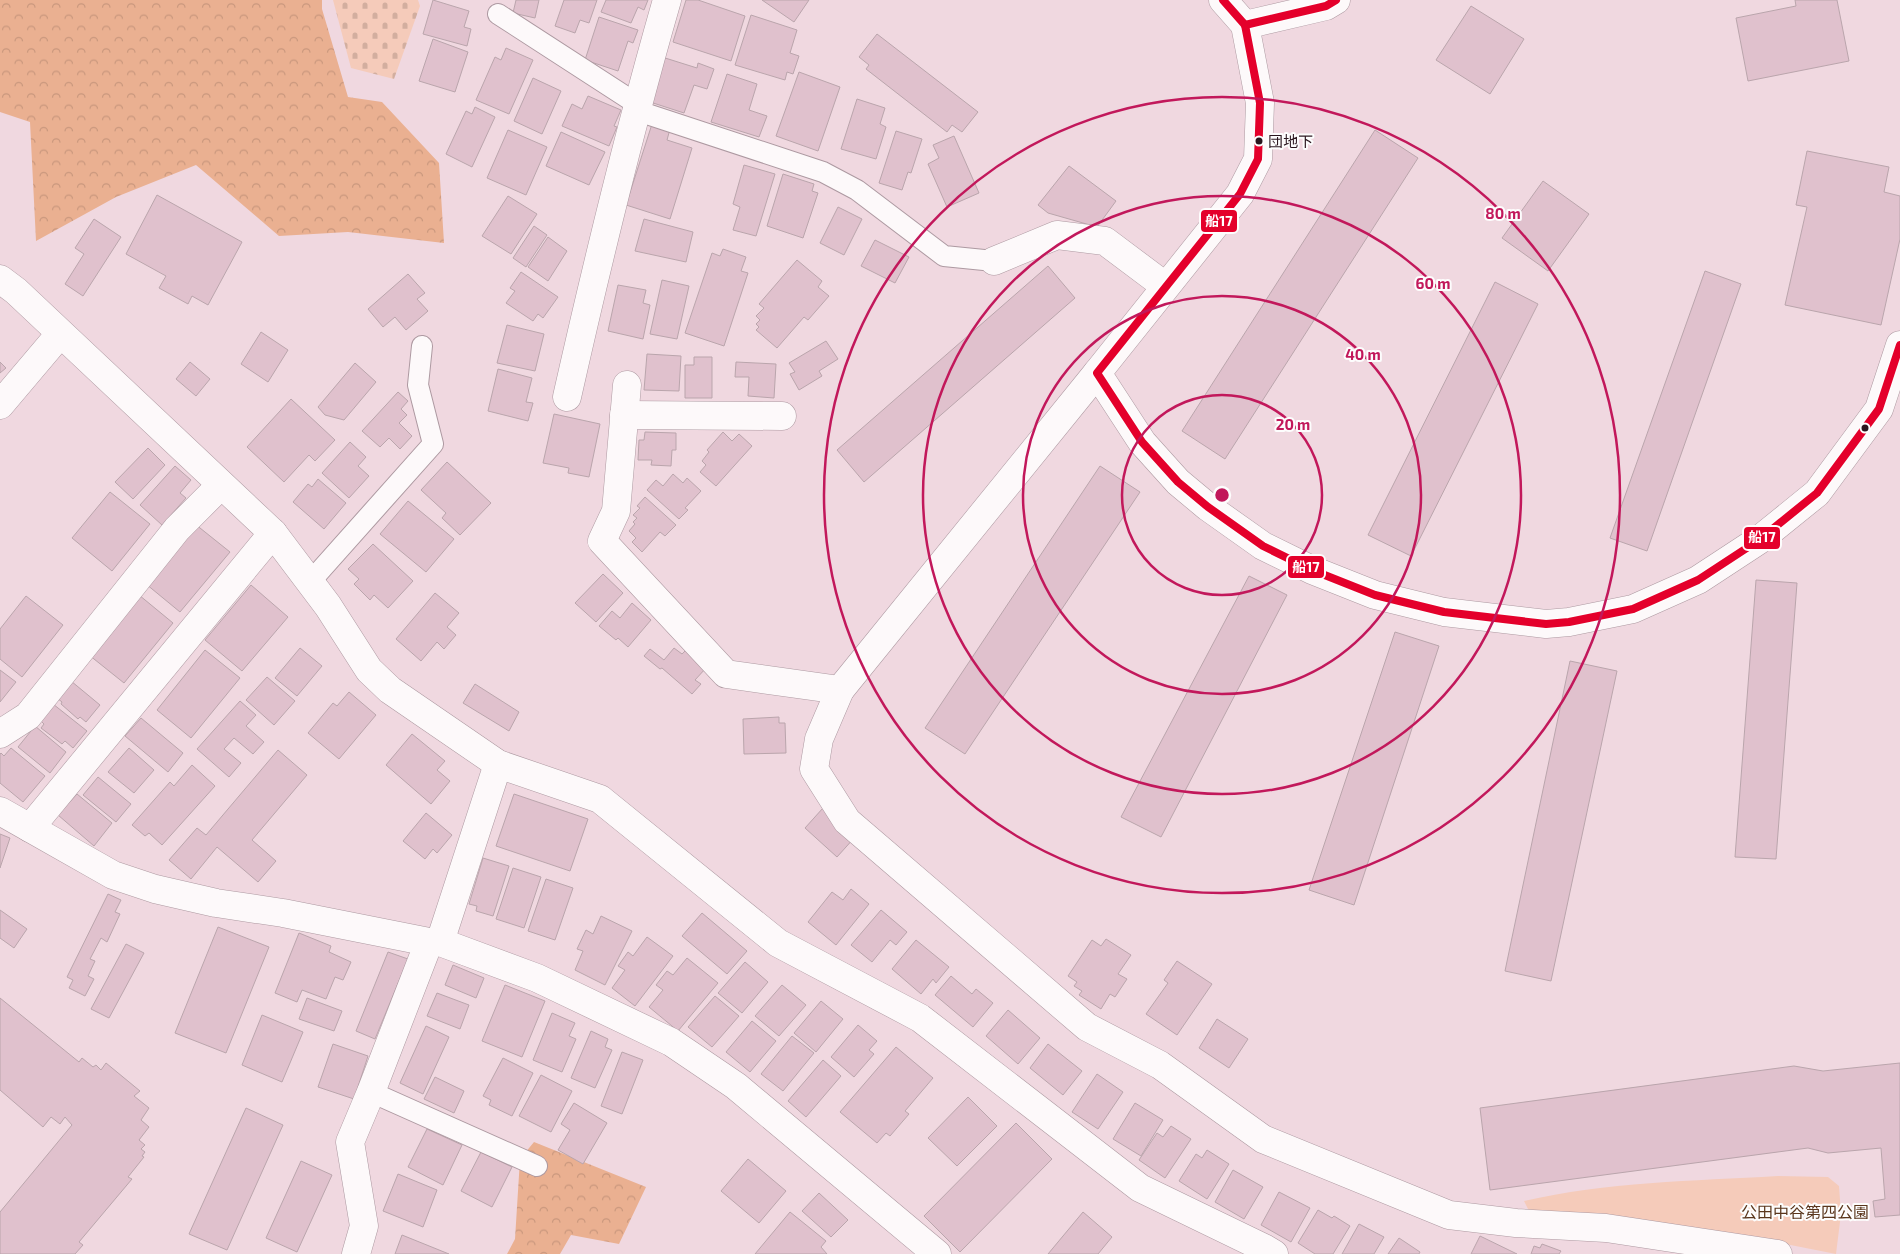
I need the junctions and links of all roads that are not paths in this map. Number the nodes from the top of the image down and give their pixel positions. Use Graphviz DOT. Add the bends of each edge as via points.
graph roads {
  1 [pos="668,0"];
  2 [pos="1224,0"];
  3 [pos="1336,0"];
  4 [pos="498,14"];
  5 [pos="1245,25"];
  6 [pos="637,104"];
  7 [pos="994,261"];
  8 [pos="0,279"];
  9 [pos="1165,286"];
  10 [pos="60,334"];
  11 [pos="1900,345"];
  12 [pos="422,346"];
  13 [pos="1097,373"];
  14 [pos="627,385"];
  15 [pos="567,397"];
  16 [pos="0,405"];
  17 [pos="624,415"];
  18 [pos="782,416"];
  19 [pos="221,485"];
  20 [pos="274,533"];
  21 [pos="310,582"];
  22 [pos="840,690"];
  23 [pos="0,734"];
  24 [pos="498,764"];
  25 [pos="0,811"];
  26 [pos="30,828"];
  27 [pos="435,942"];
  28 [pos="371,1092"];
  29 [pos="537,1166"];
  30 [pos="356,1254"];
  31 [pos="937,1254"];
  32 [pos="1274,1254"];
  33 [pos="1778,1254"];
  1 -- 6 [label="street"];
  2 -- 5 [label="street"];
  3 -- 5 [label="street" via="1326,6"];
  4 -- 6 [label="lane"];
  5 -- 9 [label="street" via="1260,103 1258,159 1240,194"];
  6 -- 7 [label="lane" via="647,114 823,172 857,190 944,256"];
  6 -- 15 [label="street"];
  7 -- 9 [label="street" via="1057,235 1105,241"];
  8 -- 10 [label="street"];
  9 -- 13 [label="street"];
  10 -- 16 [label="street"];
  10 -- 19 [label="street"];
  11 -- 13 [label="street" via="1879,409 1817,493 1759,540 1698,580 1633,609 1546,624 1444,612 1375,595 1263,546 1178,482 1142,442"];
  12 -- 21 [label="lane" via="418,385 433,444"];
  13 -- 22 [label="street"];
  14 -- 17 [label="street"];
  17 -- 18 [label="street"];
  17 -- 22 [label="street" via="616,511 602,541 726,674"];
  19 -- 20 [label="street"];
  19 -- 23 [label="street" via="177,529 28,716"];
  20 -- 21 [label="street"];
  20 -- 26 [label="street"];
  21 -- 24 [label="street" via="369,670 390,690"];
  22 -- 33 [label="street" via="819,738 814,769 847,821 1087,1027 1160,1065 1263,1139 1449,1216 1606,1228"];
  24 -- 27 [label="street"];
  24 -- 32 [label="street" via="600,799 778,943 920,1018 1140,1188"];
  25 -- 26 [label="street"];
  26 -- 27 [label="street" via="114,875 155,889"];
  27 -- 28 [label="street"];
  27 -- 31 [label="street" via="537,978 671,1042 736,1086"];
  28 -- 29 [label="lane"];
  28 -- 30 [label="street" via="350,1142 364,1226"];
}
